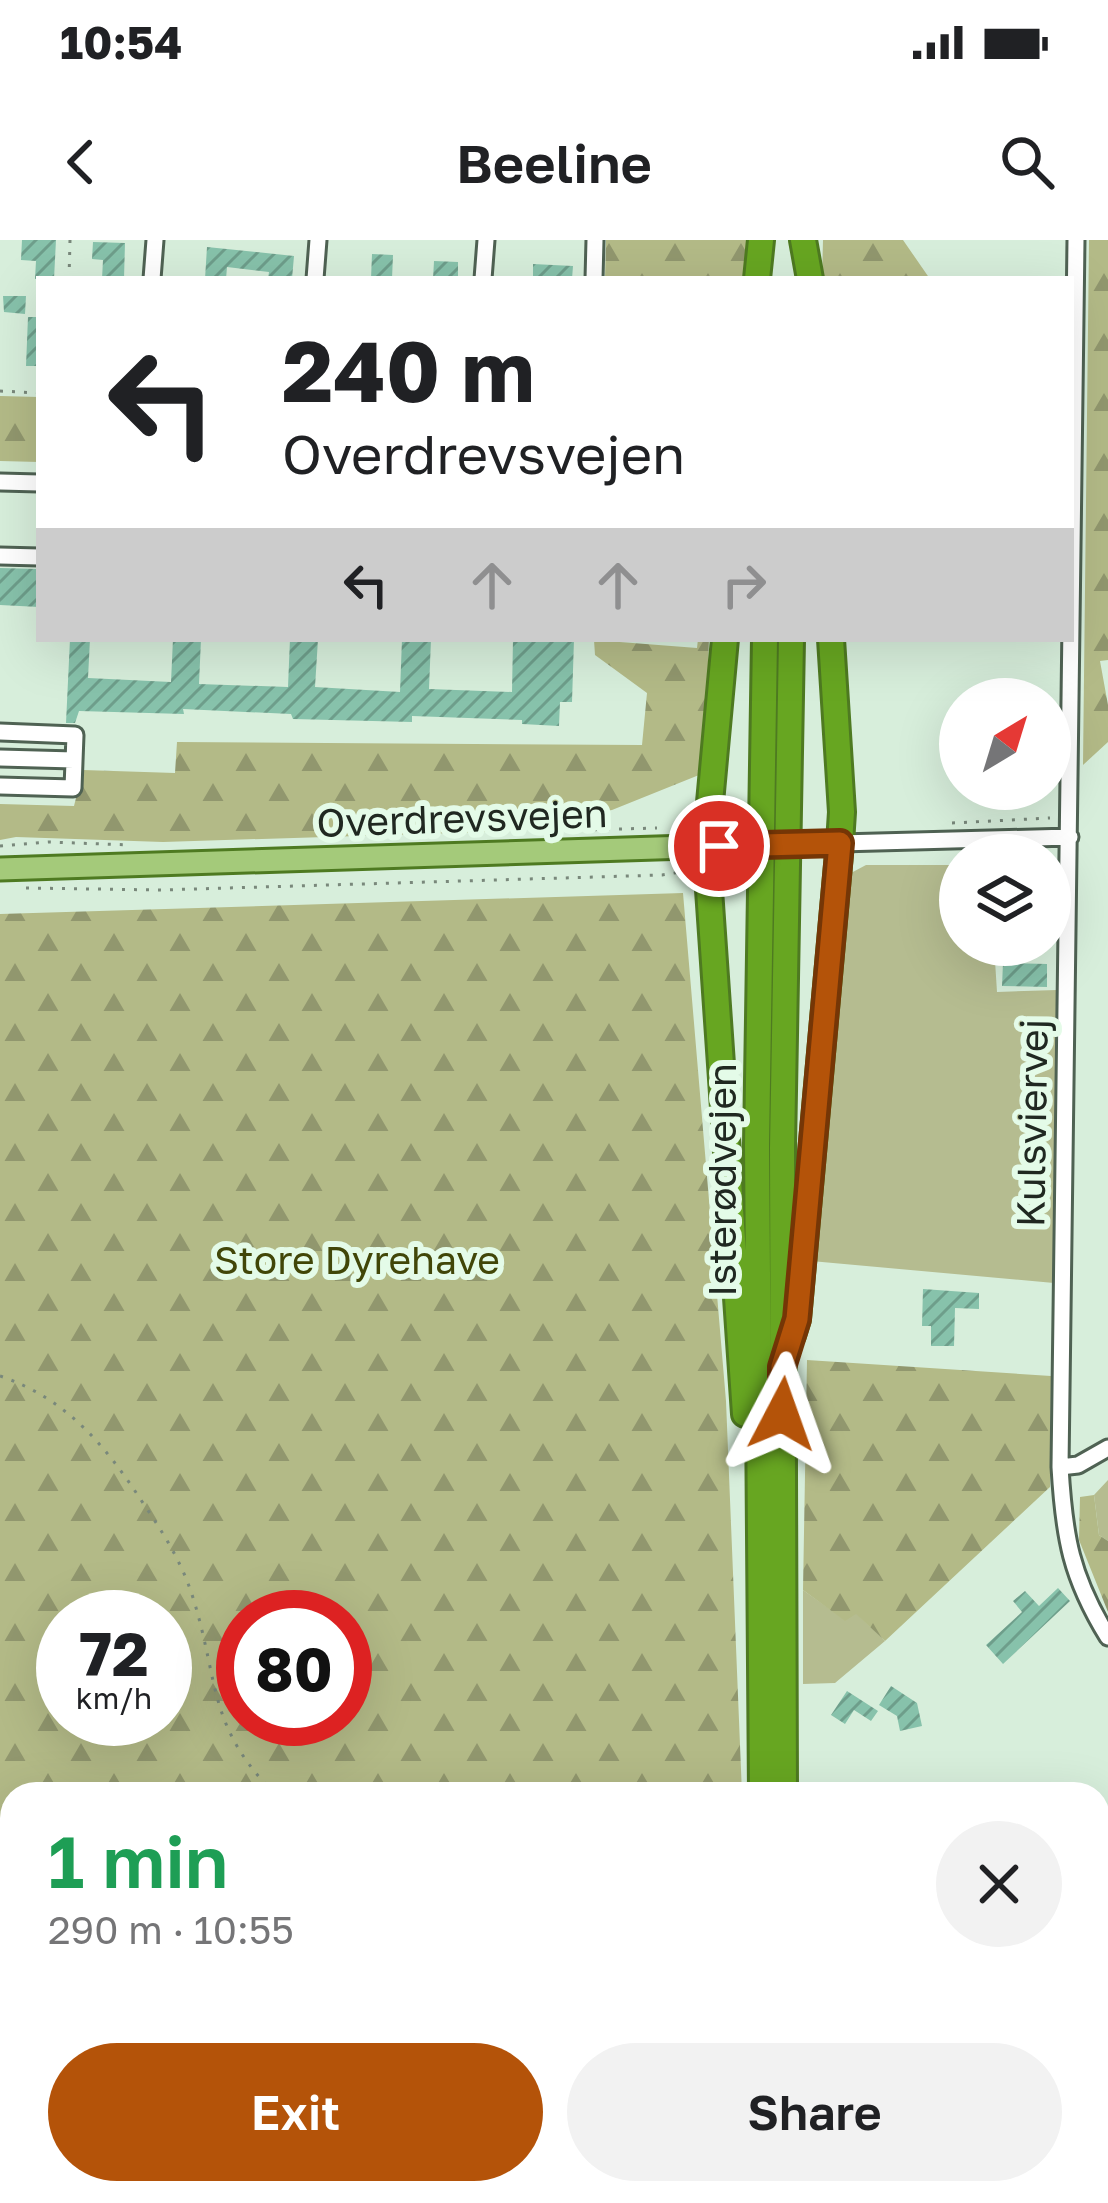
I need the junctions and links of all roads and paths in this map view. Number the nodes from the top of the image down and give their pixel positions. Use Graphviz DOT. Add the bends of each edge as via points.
graph roads {
  1 [pos="70,240"];
  2 [pos="155,240"];
  3 [pos="318,240"];
  4 [pos="486,240"];
  5 [pos="578,240"];
  6 [pos="595,240"];
  7 [pos="761,240"];
  8 [pos="771,240"];
  9 [pos="800,240"];
  10 [pos="1076,240"];
  11 [pos="68,276"];
  12 [pos="152,276"];
  13 [pos="315,276"];
  14 [pos="483,276"];
  15 [pos="594,276"];
  16 [pos="757,276"];
  17 [pos="771,276"];
  18 [pos="796,276"];
  19 [pos="809,276"];
  20 [pos="0,392"];
  21 [pos="36,393"];
  22 [pos="1074,433"];
  23 [pos="0,482"];
  24 [pos="36,483"];
  25 [pos="0,556"];
  26 [pos="36,557"];
  27 [pos="724,642"];
  28 [pos="765,642"];
  29 [pos="791,642"];
  30 [pos="830,642"];
  31 [pos="1072,642"];
  32 [pos="0,732"];
  33 [pos="0,758"];
  34 [pos="74,760"];
  35 [pos="0,786"];
  36 [pos="1070,818"];
  37 [pos="955,823"];
  38 [pos="1070,834"];
  39 [pos="939,840"];
  40 [pos="832,843"];
  41 [pos="711,852"];
  42 [pos="0,869"];
  43 [pos="15,887"];
  44 [pos="1068,966"];
  45 [pos="782,1367"];
  46 [pos="0,1376"];
  47 [pos="1108,1448"];
  48 [pos="758,1462"];
  49 [pos="1060,1468"];
  50 [pos="1108,1636"];
  51 [pos="263,1782"];
  52 [pos="762,1782"];
  53 [pos="784,1782"];
  1 -- 11 [label="path"];
  2 -- 12 [label="street"];
  3 -- 13 [label="street"];
  4 -- 14 [label="street"];
  5 -- 6 [label="street"];
  6 -- 15 [label="street"];
  7 -- 16 [label="highway"];
  8 -- 17 [label="highway"];
  9 -- 18 [label="highway"];
  9 -- 19 [label="highway"];
  10 -- 22 [label="street, Kulsviervej"];
  20 -- 21 [label="path"];
  23 -- 24 [label="street"];
  25 -- 26 [label="street"];
  27 -- 41 [label="highway"];
  28 -- 48 [label="highway, Isterødvejen"];
  29 -- 45 [label="highway, Isterødvejen"];
  30 -- 40 [label="highway" via="842,812"];
  31 -- 36 [label="street, Kulsviervej"];
  32 -- 34 [label="street" via="75,735"];
  33 -- 34 [label="street"];
  34 -- 35 [label="street" via="73,788"];
  36 -- 37 [label="path"];
  36 -- 38 [label="street, Kulsviervej"];
  39 -- 40 [label="street, Overdrevsvejen"];
  40 -- 41 [label="main road, Overdrevsvejen, bridge"];
  40 -- 45 [label="highway" via="797,1319"];
  41 -- 42 [label="main road, Overdrevsvejen"];
  41 -- 43 [label="path" via="662,875"];
  41 -- 48 [label="highway" via="741,1398"];
  44 -- 49 [label="street, Kulsviervej"];
  45 -- 53 [label="highway, Isterødvejen"];
  46 -- 51 [label="path" via="67,1410 94,1434 176,1552 218,1709"];
  47 -- 49 [label="street"];
  48 -- 52 [label="highway, Isterødvejen"];
  49 -- 50 [label="street, Kulsviervej" via="1072,1566"];
}
